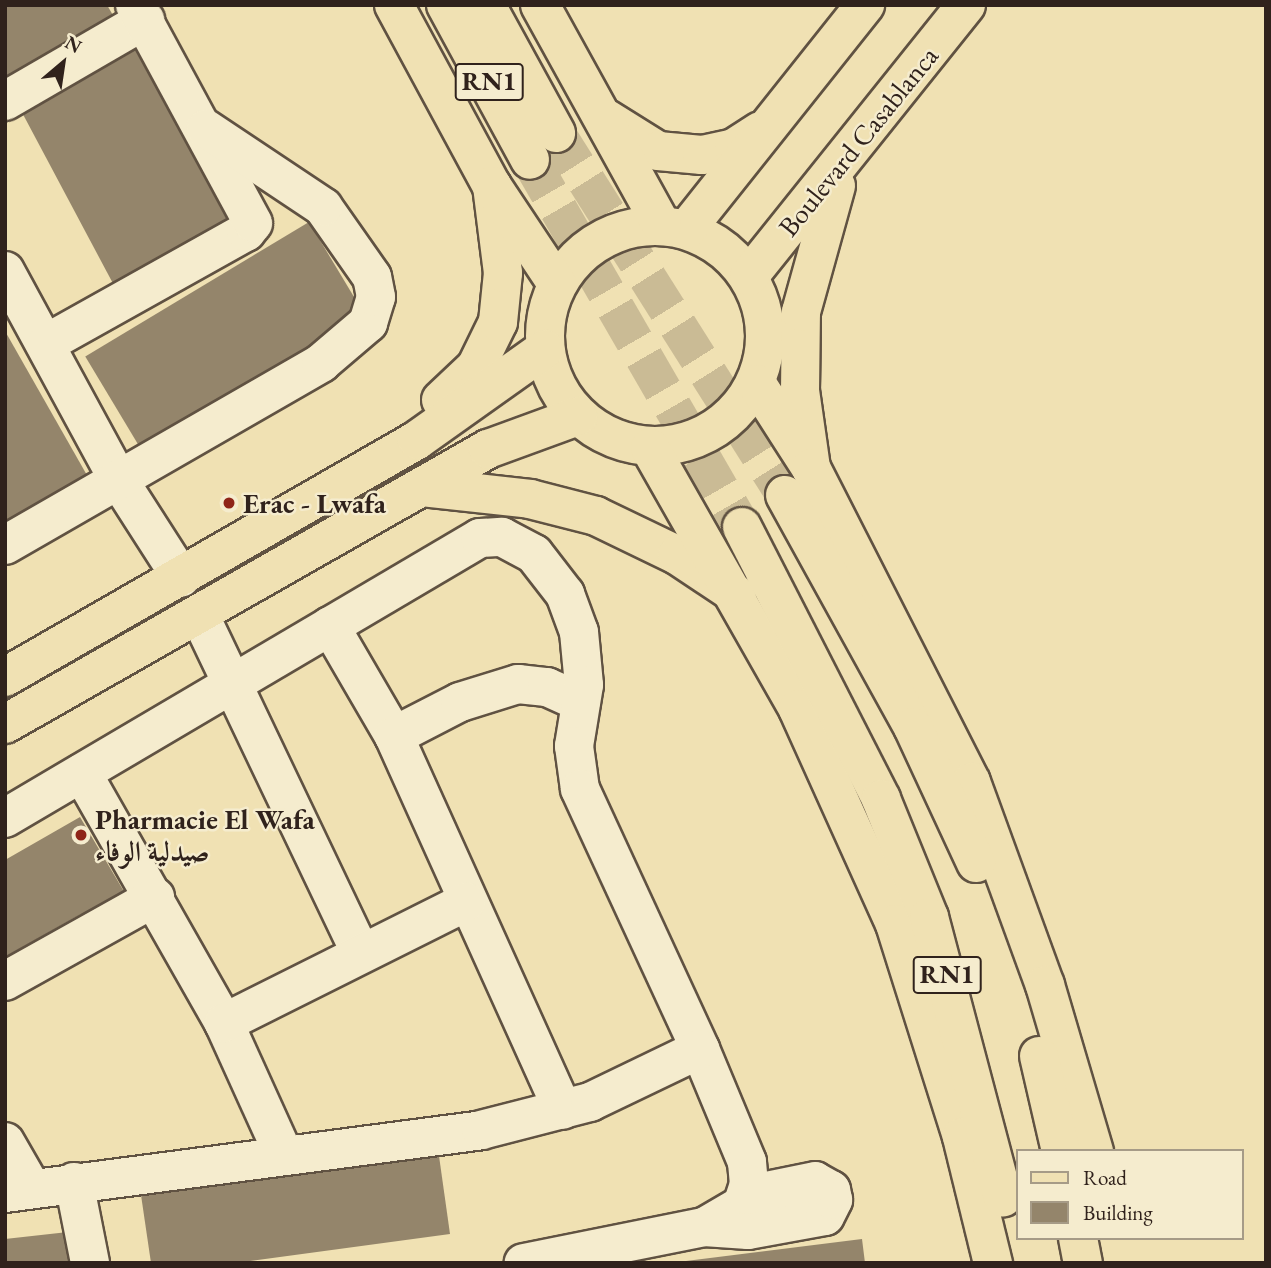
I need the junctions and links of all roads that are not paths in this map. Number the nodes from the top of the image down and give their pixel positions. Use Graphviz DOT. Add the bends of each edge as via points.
graph roads {
  1 [pos="394,5"];
  2 [pos="446,5"];
  3 [pos="486,5"];
  4 [pos="540,5"];
  5 [pos="865,5"];
  6 [pos="966,5"];
  7 [pos="140,13"];
  8 [pos="5,101"];
  9 [pos="607,119"];
  10 [pos="768,126"];
  11 [pos="206,129"];
  12 [pos="849,155"];
  13 [pos="492,186"];
  14 [pos="674,228"];
  15 [pos="5,271"];
  16 [pos="749,276"];
  17 [pos="557,284"];
  18 [pos="47,343"];
  19 [pos="545,349"];
  20 [pos="757,384"];
  21 [pos="578,416"];
  22 [pos="417,440"];
  23 [pos="650,448"];
  24 [pos="811,468"];
  25 [pos="118,479"];
  26 [pos="422,487"];
  27 [pos="785,495"];
  28 [pos="742,527"];
  29 [pos="5,545"];
  30 [pos="181,577"];
  31 [pos="737,595"];
  32 [pos="199,614"];
  33 [pos="330,626"];
  34 [pos="5,677"];
  35 [pos="234,684"];
  36 [pos="581,702"];
  37 [pos="5,724"];
  38 [pos="394,736"];
  39 [pos="82,772"];
  40 [pos="5,818"];
  41 [pos="155,897"];
  42 [pos="466,902"];
  43 [pos="361,953"];
  44 [pos="5,981"];
  45 [pos="224,1023"];
  46 [pos="700,1049"];
  47 [pos="563,1111"];
  48 [pos="5,1142"];
  49 [pos="1060,1149"];
  50 [pos="1093,1149"];
  51 [pos="284,1155"];
  52 [pos="74,1182"];
  53 [pos="18,1191"];
  54 [pos="747,1195"];
  55 [pos="704,1227"];
  56 [pos="1079,1240"];
  57 [pos="1105,1240"];
  58 [pos="573,1259"];
  59 [pos="90,1263"];
  60 [pos="524,1263"];
  61 [pos="993,1263"];
  62 [pos="1016,1263"];
  63 [pos="1083,1263"];
  64 [pos="1108,1263"];
  1 -- 13 [label="main road"];
  2 -- 3 [label="main road, RN1" via="543,147"];
  4 -- 9 [label="main road"];
  5 -- 10 [label="main road"];
  6 -- 12 [label="main road, Boulevard Casablanca"];
  7 -- 8 [label="street"];
  7 -- 11 [label="street"];
  9 -- 10 [label="main road" via="658,151 702,155 734,148"];
  9 -- 14 [label="main road"];
  10 -- 14 [label="main road"];
  11 -- 18 [label="street" via="251,209 250,228"];
  11 -- 25 [label="street" via="323,207 372,277 374,311 321,363"];
  12 -- 16 [label="main road, Boulevard Casablanca"];
  12 -- 24 [label="main road" via="824,212 801,312 800,391"];
  13 -- 17 [label="main road"];
  13 -- 22 [label="main road" via="503,273 493,337 475,367 430,411"];
  14 -- 16 [label="main road" via="732,256"];
  14 -- 17 [label="main road" via="601,240"];
  15 -- 18 [label="street"];
  16 -- 20 [label="main road" via="764,311 766,348"];
  17 -- 19 [label="main road" via="546,316"];
  18 -- 25 [label="street"];
  19 -- 21 [label="main road" via="555,386"];
  19 -- 22 [label="main road"];
  20 -- 23 [label="main road" via="731,419 693,442"];
  20 -- 24 [label="main road"];
  21 -- 23 [label="main road" via="611,439"];
  21 -- 26 [label="main road" via="517,436"];
  22 -- 30 [label="main road"];
  23 -- 31 [label="main road"];
  24 -- 50 [label="main road" via="971,782 1045,985"];
  25 -- 29 [label="street"];
  25 -- 30 [label="street"];
  26 -- 31 [label="main road" via="530,499 596,516 659,545"];
  26 -- 32 [label="main road"];
  27 -- 49 [label="main road, RN1" via="913,727 968,843 1004,932"];
  28 -- 62 [label="main road, RN1" via="881,799 929,917 986,1121"];
  30 -- 34 [label="main road"];
  31 -- 61 [label="main road" via="798,709 895,924 954,1110"];
  32 -- 35 [label="street"];
  32 -- 37 [label="main road"];
  33 -- 35 [label="street"];
  33 -- 36 [label="street" via="480,538 502,537 534,554 565,594 582,652"];
  33 -- 38 [label="street"];
  35 -- 39 [label="street"];
  35 -- 43 [label="street"];
  36 -- 38 [label="street" via="547,687 518,684 460,702"];
  36 -- 46 [label="street" via="574,746 580,789"];
  38 -- 42 [label="street"];
  39 -- 40 [label="street"];
  39 -- 41 [label="street"];
  41 -- 44 [label="street"];
  41 -- 45 [label="street"];
  42 -- 43 [label="street"];
  42 -- 47 [label="street"];
  43 -- 45 [label="street"];
  45 -- 51 [label="street"];
  46 -- 47 [label="street"];
  46 -- 54 [label="street" via="747,1162"];
  47 -- 51 [label="street" via="481,1130"];
  48 -- 53 [label="street"];
  51 -- 52 [label="street"];
  52 -- 53 [label="street"];
  52 -- 59 [label="street"];
  54 -- 55 [label="street" via="733,1212"];
  54 -- 55 [label="street" via="815,1181 831,1190 834,1200 825,1216 748,1230"];
  55 -- 58 [label="street"];
  56 -- 63 [label="main road"];
  57 -- 64 [label="main road"];
  58 -- 60 [label="street"];
}
